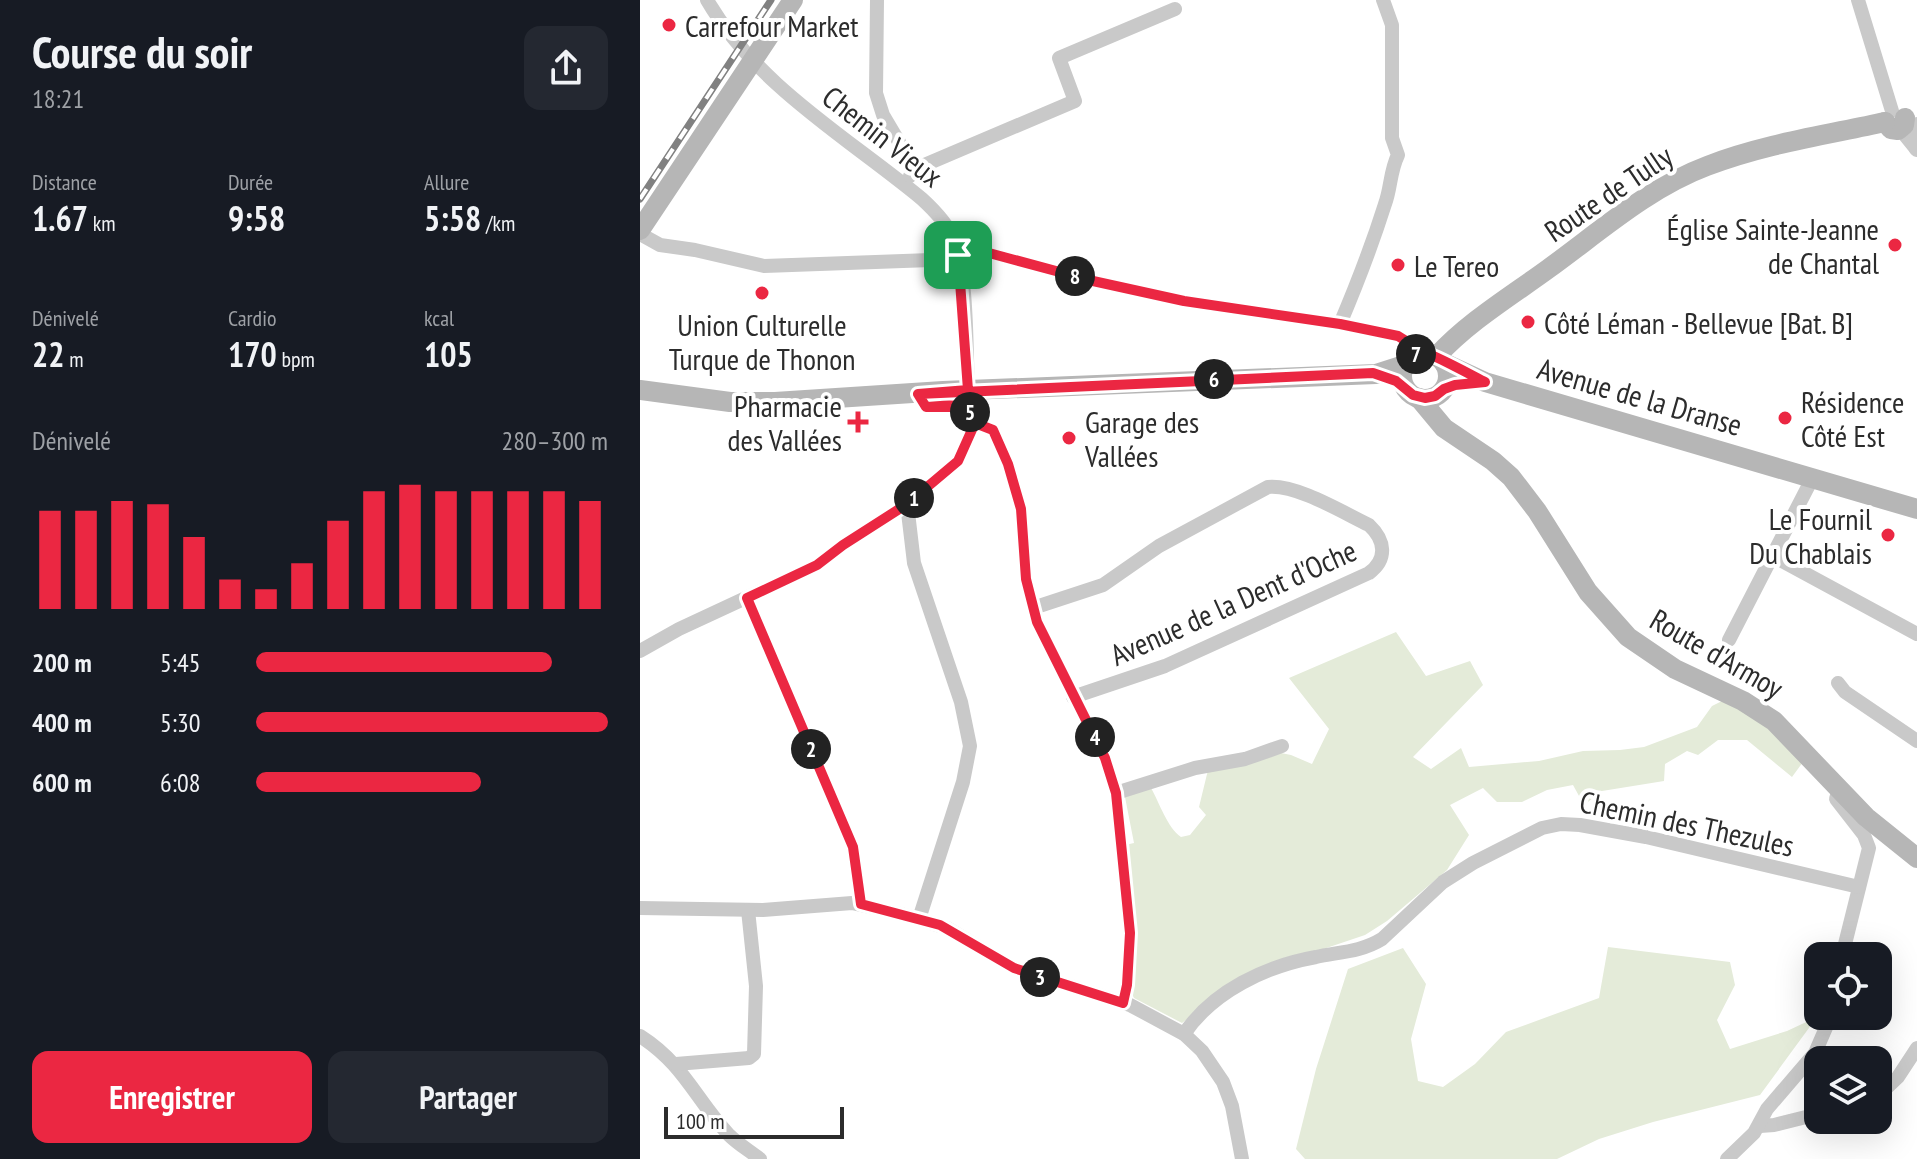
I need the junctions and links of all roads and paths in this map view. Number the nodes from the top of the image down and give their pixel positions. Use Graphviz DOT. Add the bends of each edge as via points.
graph roads {
  1 [pos="707,0"];
  2 [pos="793,0"];
  3 [pos="877,0"];
  4 [pos="1383,0"];
  5 [pos="1858,0"];
  6 [pos="1175,9"];
  7 [pos="754,60"];
  8 [pos="1903,120"];
  9 [pos="1916,149"];
  10 [pos="915,169"];
  11 [pos="904,184"];
  12 [pos="640,232"];
  13 [pos="958,255"];
  14 [pos="1340,324"];
  15 [pos="1440,360"];
  16 [pos="1421,381"];
  17 [pos="1485,382"];
  18 [pos="640,390"];
  19 [pos="968,390"];
  20 [pos="918,394"];
  21 [pos="975,423"];
  22 [pos="1813,477"];
  23 [pos="907,504"];
  24 [pos="1917,509"];
  25 [pos="1773,556"];
  26 [pos="747,598"];
  27 [pos="1033,608"];
  28 [pos="1917,634"];
  29 [pos="1729,640"];
  30 [pos="640,651"];
  31 [pos="1838,683"];
  32 [pos="1073,697"];
  33 [pos="1917,741"];
  34 [pos="1282,746"];
  35 [pos="1839,789"];
  36 [pos="1116,793"];
  37 [pos="1917,858"];
  38 [pos="1859,887"];
  39 [pos="861,904"];
  40 [pos="640,908"];
  41 [pos="748,910"];
  42 [pos="919,919"];
  43 [pos="1845,942"];
  44 [pos="1123,1003"];
  45 [pos="1825,1030"];
  46 [pos="1184,1034"];
  47 [pos="640,1036"];
  48 [pos="1917,1048"];
  49 [pos="676,1064"];
  50 [pos="1892,1083"];
  51 [pos="1804,1118"];
  52 [pos="1760,1126"];
  53 [pos="760,1159"];
  54 [pos="1242,1159"];
  55 [pos="1727,1159"];
  1 -- 7 [label="street, Chemin Vieux"];
  2 -- 7 [label="main road"];
  3 -- 10 [label="street" via="876,93"];
  4 -- 14 [label="street" via="1392,25 1392,138 1398,155"];
  5 -- 8 [label="street"];
  6 -- 10 [label="street" via="1059,58 1075,101"];
  7 -- 11 [label="street, Chemin Vieux" via="777,85"];
  7 -- 12 [label="main road"];
  8 -- 9 [label="street"];
  8 -- 15 [label="main road, Route de Tully" via="1742,154 1675,180 1518,291"];
  10 -- 11 [label="street"];
  11 -- 13 [label="street, Chemin Vieux" via="944,222"];
  12 -- 13 [label="street" via="660,245 764,266"];
  13 -- 14 [label="street" via="989,253 1184,301"];
  13 -- 19 [label="street, Chemin Vieux"];
  14 -- 16 [label="street" via="1400,336"];
  15 -- 16 [label="main road" via="1425,353"];
  15 -- 16 [label="main road" via="1448,376"];
  15 -- 17 [label="main road, Avenue de la Dranse"];
  16 -- 17 [label="main road, Avenue de la Dranse"];
  16 -- 19 [label="main road" via="1376,374"];
  16 -- 35 [label="main road, Route d'Armoy" via="1444,428 1511,477 1588,592 1628,637 1675,669 1764,713"];
  17 -- 22 [label="main road, Avenue de la Dranse"];
  18 -- 20 [label="main road" via="752,403"];
  19 -- 20 [label="main road"];
  20 -- 21 [label="street" via="926,407 966,407"];
  21 -- 23 [label="street" via="958,461"];
  21 -- 27 [label="street" via="993,430 1008,464 1021,509"];
  22 -- 24 [label="main road, Avenue de la Dranse"];
  22 -- 25 [label="street"];
  23 -- 26 [label="street" via="817,565"];
  23 -- 42 [label="street" via="914,563 961,702 970,746"];
  25 -- 28 [label="street"];
  25 -- 29 [label="street"];
  26 -- 30 [label="street"];
  26 -- 39 [label="street" via="853,847"];
  27 -- 32 [label="street"];
  27 -- 32 [label="street, Avenue de la Dent d'Oche" via="1103,585 1159,546 1268,487 1293,490 1369,525 1383,543 1380,561 1369,573 1165,666"];
  31 -- 33 [label="street"];
  32 -- 36 [label="street" via="1105,758"];
  34 -- 36 [label="street"];
  35 -- 37 [label="main road, Route d'Armoy"];
  35 -- 38 [label="street" via="1837,803 1869,845"];
  36 -- 44 [label="street" via="1130,933"];
  38 -- 43 [label="street"];
  38 -- 46 [label="street, Chemin des Thezules" via="1593,827 1542,828 1443,882 1373,945 1254,977 1210,1005"];
  39 -- 41 [label="street"];
  39 -- 42 [label="street"];
  40 -- 41 [label="street"];
  41 -- 49 [label="street" via="756,986 754,1054"];
  42 -- 44 [label="street" via="954,932 1014,968"];
  44 -- 46 [label="street"];
  45 -- 52 [label="street" via="1815,1053 1767,1109"];
  46 -- 54 [label="street" via="1223,1082"];
  47 -- 49 [label="street"];
  48 -- 50 [label="street"];
  49 -- 53 [label="street" via="729,1135"];
  51 -- 52 [label="street"];
  52 -- 55 [label="street"];
}
